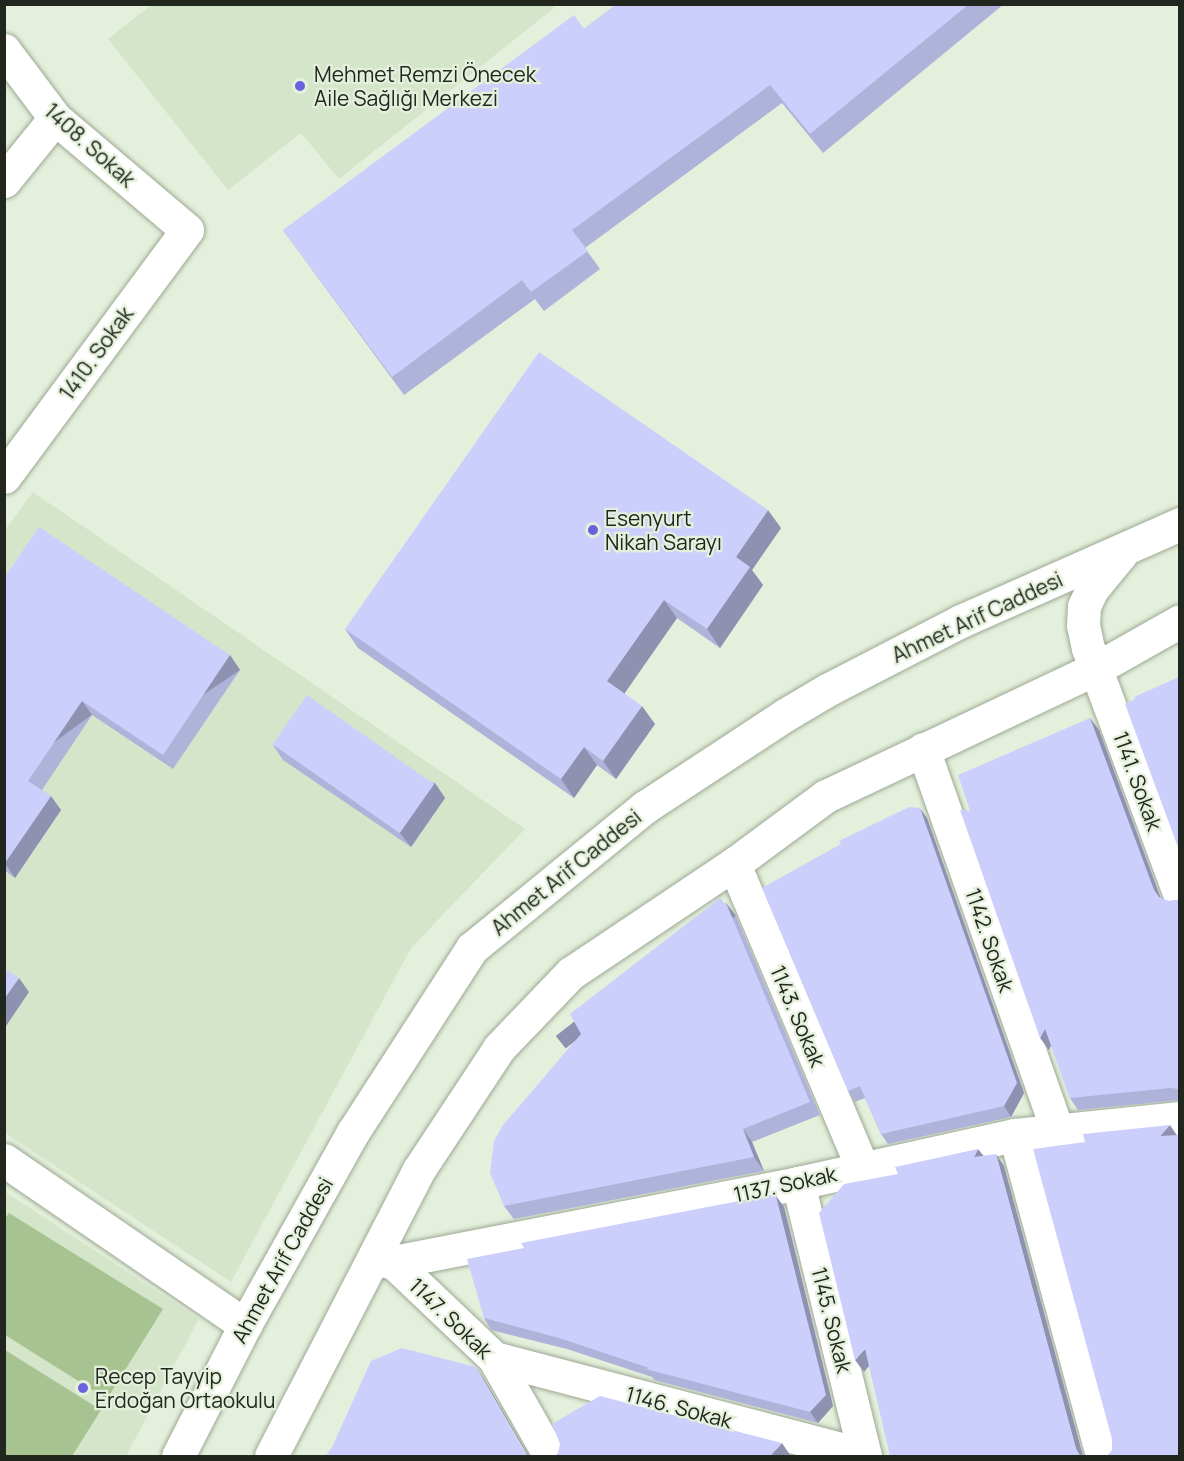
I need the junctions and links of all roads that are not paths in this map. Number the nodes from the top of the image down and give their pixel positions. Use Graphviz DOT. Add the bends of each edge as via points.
graph roads {
  1 [pos="4,50"];
  2 [pos="55,118"];
  3 [pos="4,181"];
  4 [pos="187,230"];
  5 [pos="4,477"];
  6 [pos="1179,524"];
  7 [pos="1127,548"];
  8 [pos="1179,621"];
  9 [pos="1097,668"];
  10 [pos="922,749"];
  11 [pos="734,864"];
  12 [pos="1179,895"];
  13 [pos="1179,1118"];
  14 [pos="1057,1130"];
  15 [pos="1015,1135"];
  16 [pos="4,1160"];
  17 [pos="862,1167"];
  18 [pos="798,1183"];
  19 [pos="383,1261"];
  20 [pos="245,1325"];
  21 [pos="494,1358"];
  22 [pos="178,1456"];
  23 [pos="271,1456"];
  24 [pos="550,1456"];
  25 [pos="865,1456"];
  26 [pos="1102,1456"];
  1 -- 2 [label="street, 1408. Sokak"];
  2 -- 3 [label="street"];
  2 -- 4 [label="street, 1408. Sokak"];
  4 -- 5 [label="street, 1410. Sokak"];
  6 -- 7 [label="street, Ahmet Arif Caddesi"];
  7 -- 9 [label="street, 1141. Sokak" via="1092,589 1084,606 1083,625"];
  7 -- 20 [label="street, Ahmet Arif Caddesi" via="961,621 785,715 645,807 472,948 353,1132"];
  8 -- 9 [label="street"];
  9 -- 10 [label="street"];
  9 -- 12 [label="street, 1141. Sokak"];
  10 -- 11 [label="street" via="826,796"];
  10 -- 14 [label="street, 1142. Sokak"];
  11 -- 17 [label="street, 1143. Sokak"];
  11 -- 19 [label="street" via="571,973 499,1048 418,1171"];
  13 -- 14 [label="street, 1137. Sokak"];
  14 -- 15 [label="street, 1137. Sokak"];
  15 -- 17 [label="street, 1137. Sokak"];
  15 -- 26 [label="street"];
  16 -- 20 [label="street"];
  17 -- 18 [label="street, 1137. Sokak"];
  18 -- 19 [label="street, 1137. Sokak"];
  18 -- 25 [label="street, 1145. Sokak"];
  19 -- 21 [label="street, 1147. Sokak"];
  19 -- 23 [label="street"];
  20 -- 22 [label="street, Ahmet Arif Caddesi"];
  21 -- 24 [label="street, 1147. Sokak"];
  21 -- 25 [label="street, 1146. Sokak"];
}
